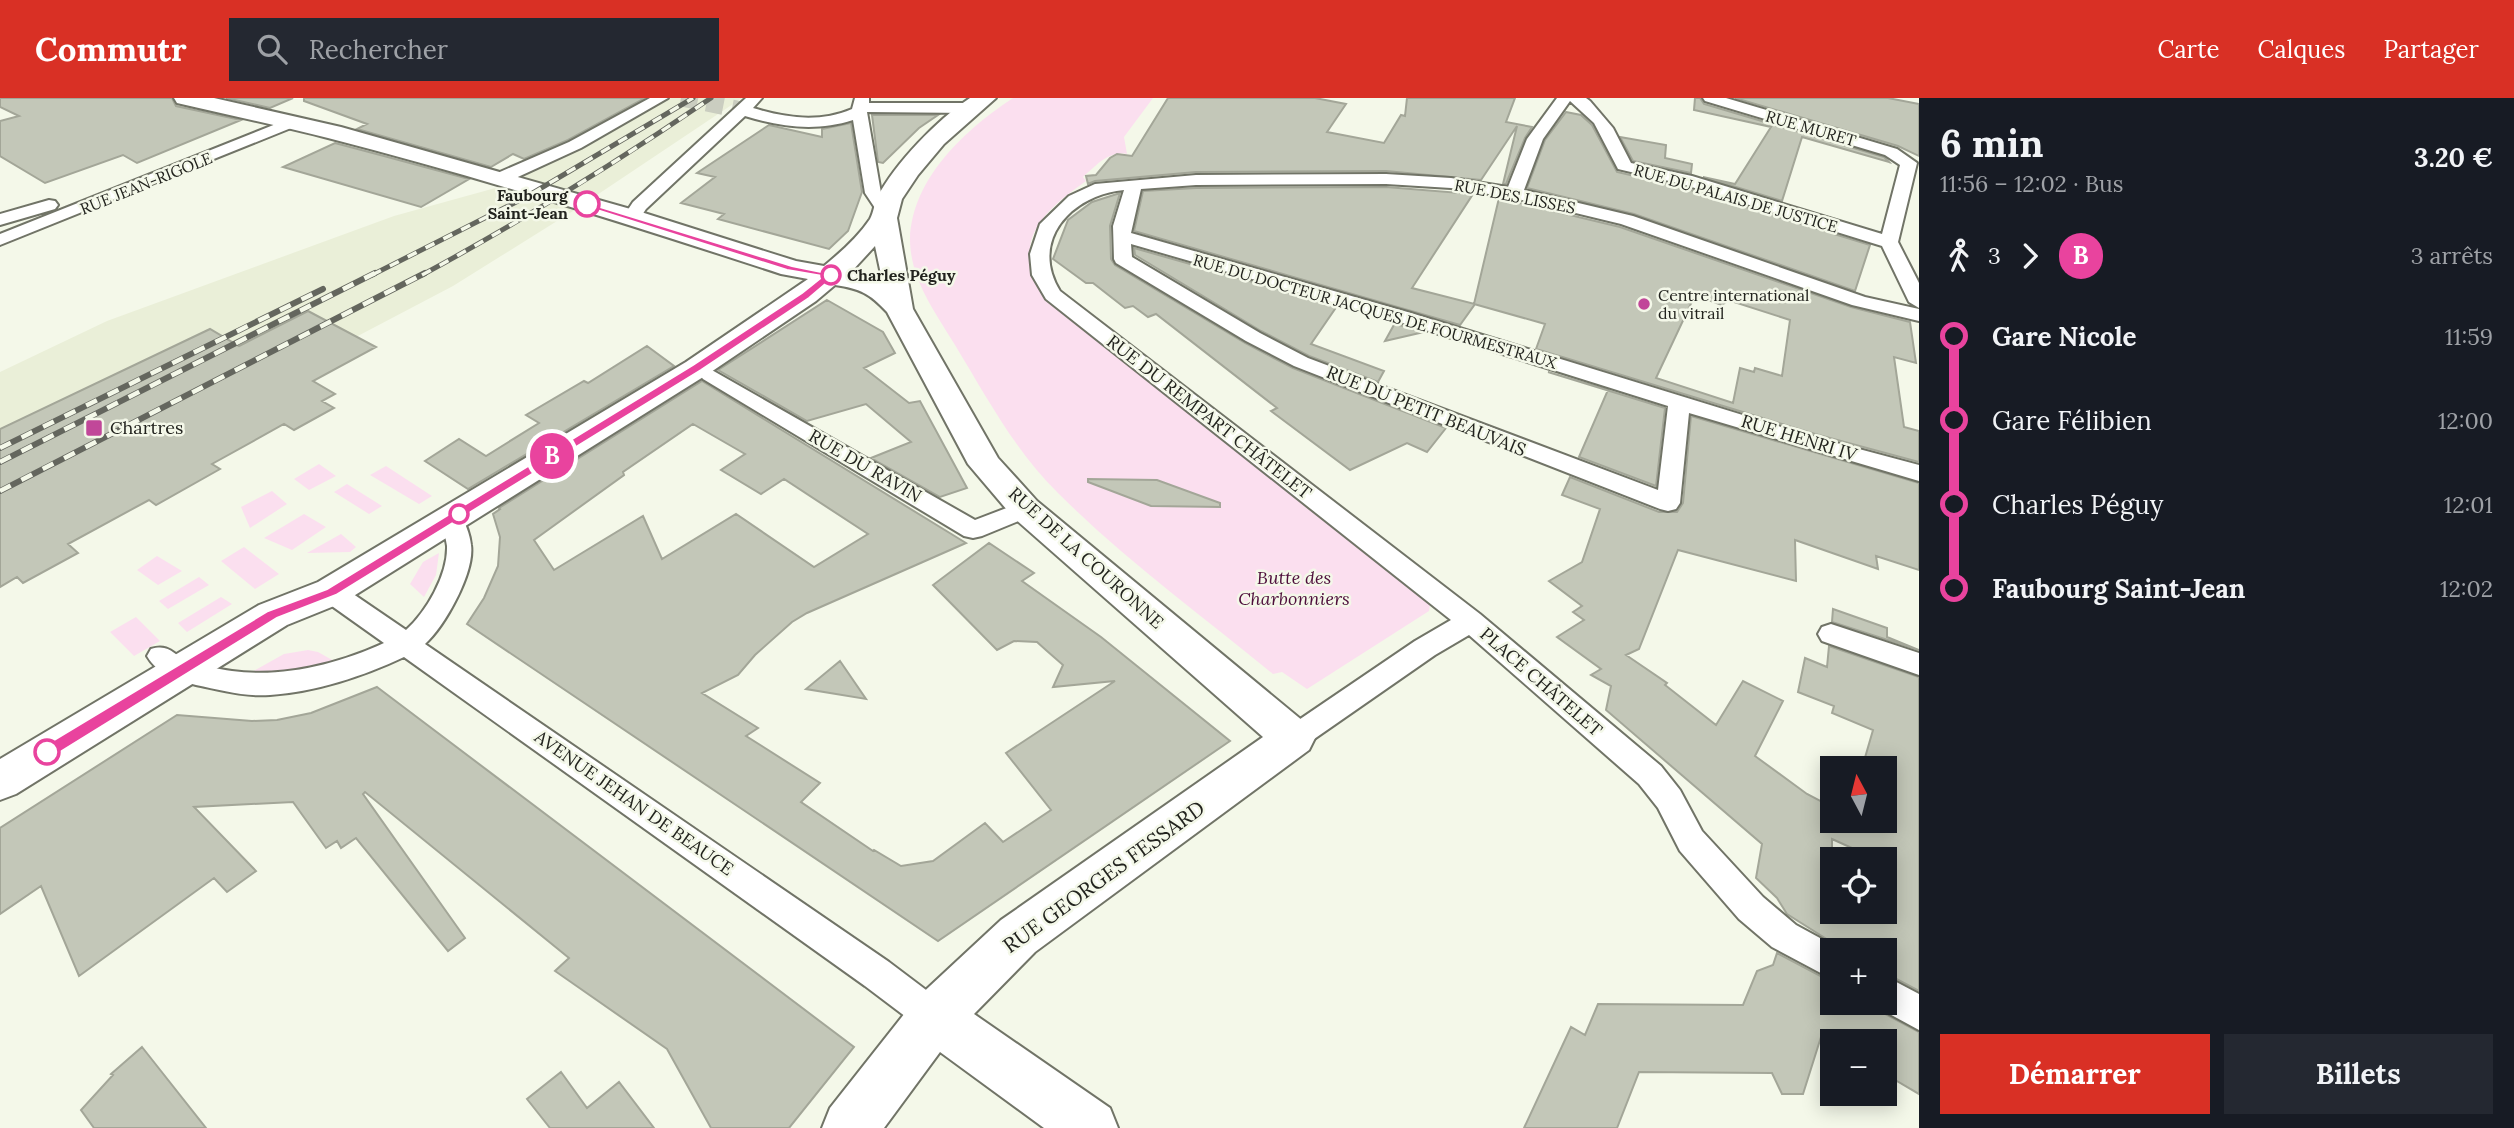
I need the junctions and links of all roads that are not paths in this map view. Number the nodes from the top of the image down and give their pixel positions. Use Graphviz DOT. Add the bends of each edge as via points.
graph roads {
  1 [pos="185,98"];
  2 [pos="661,98"];
  3 [pos="755,98"];
  4 [pos="1565,98"];
  5 [pos="1576,98"];
  6 [pos="1710,98"];
  7 [pos="977,103"];
  8 [pos="1756,105"];
  9 [pos="861,106"];
  10 [pos="742,110"];
  11 [pos="291,123"];
  12 [pos="198,147"];
  13 [pos="1914,161"];
  14 [pos="499,178"];
  15 [pos="1133,184"];
  16 [pos="1095,189"];
  17 [pos="1514,193"];
  18 [pos="885,214"];
  19 [pos="632,217"];
  20 [pos="0,220"];
  21 [pos="1122,236"];
  22 [pos="0,240"];
  23 [pos="1889,242"];
  24 [pos="831,275"];
  25 [pos="1919,302"];
  26 [pos="899,309"];
  27 [pos="1919,315"];
  28 [pos="709,375"];
  29 [pos="1679,401"];
  30 [pos="1919,473"];
  31 [pos="1025,509"];
  32 [pos="451,519"];
  33 [pos="331,592"];
  34 [pos="1471,621"];
  35 [pos="1831,634"];
  36 [pos="408,644"];
  37 [pos="170,663"];
  38 [pos="1919,664"];
  39 [pos="1294,738"];
  40 [pos="0,781"];
  41 [pos="1820,956"];
  42 [pos="1897,1000"];
  43 [pos="1919,1013"];
  44 [pos="934,1017"];
  45 [pos="1071,1123"];
  46 [pos="850,1128"];
  1 -- 11 [label="main road, RUE DE LA COURONNE"];
  2 -- 14 [label="street" via="575,145"];
  3 -- 10 [label="street"];
  4 -- 17 [label="street" via="1535,139"];
  5 -- 23 [label="street, RUE DU PALAIS DE JUSTICE" via="1590,107 1610,134 1624,166 1686,180"];
  6 -- 8 [label="street, RUE MURET"];
  7 -- 9 [label="street"];
  7 -- 18 [label="main road" via="909,170"];
  8 -- 13 [label="street, RUE MURET"];
  9 -- 10 [label="street" via="847,118 804,123"];
  9 -- 18 [label="street" via="873,193"];
  10 -- 19 [label="street"];
  11 -- 14 [label="main road, RUE DE LA COURONNE"];
  11 -- 22 [label="street, RUE JEAN-RIGOLE"];
  12 -- 20 [label="street" via="66,200"];
  13 -- 23 [label="street"];
  14 -- 19 [label="main road, RUE DE LA COURONNE"];
  15 -- 16 [label="street, RUE DES LISSES"];
  15 -- 17 [label="street, RUE DES LISSES" via="1386,179"];
  15 -- 21 [label="street"];
  16 -- 34 [label="street, RUE DU REMPART CHÂTELET" via="1074,200 1049,224 1039,254 1041,275 1053,295"];
  17 -- 27 [label="street, RUE DES LISSES" via="1627,220 1859,301"];
  18 -- 24 [label="main road" via="853,256"];
  18 -- 26 [label="main road, RUE DE LA COURONNE"];
  19 -- 24 [label="main road, RUE DE LA COURONNE" via="791,268"];
  21 -- 29 [label="street, RUE DU DOCTEUR JACQUES DE FOURMESTRAUX"];
  21 -- 29 [label="street, RUE DU PETIT BEAUVAIS" via="1123,259 1301,362 1668,503"];
  23 -- 25 [label="street"];
  24 -- 26 [label="main road, RUE DE LA COURONNE" via="881,289"];
  24 -- 32 [label="main road" via="697,368"];
  26 -- 31 [label="main road, RUE DE LA COURONNE" via="985,464"];
  28 -- 31 [label="street, RUE DU RAVIN" via="973,530"];
  29 -- 30 [label="street, RUE HENRI IV"];
  31 -- 39 [label="main road, RUE DE LA COURONNE"];
  32 -- 33 [label="main road"];
  32 -- 36 [label="street" via="458,564 428,626"];
  33 -- 36 [label="street, AVENUE JEHAN DE BEAUCE"];
  33 -- 37 [label="main road"];
  34 -- 39 [label="street, PLACE CHÂTELET"];
  34 -- 41 [label="street, PLACE CHÂTELET" via="1650,775 1669,799 1690,841 1751,908 1784,936"];
  35 -- 38 [label="street"];
  36 -- 37 [label="street" via="369,662 270,684 231,682"];
  36 -- 44 [label="street, AVENUE JEHAN DE BEAUCE"];
  37 -- 40 [label="main road"];
  39 -- 44 [label="main road, RUE GEORGES FESSARD" via="1017,936"];
  42 -- 43 [label="street"];
  44 -- 45 [label="main road"];
  44 -- 46 [label="main road, RUE GEORGES FESSARD"];
}
